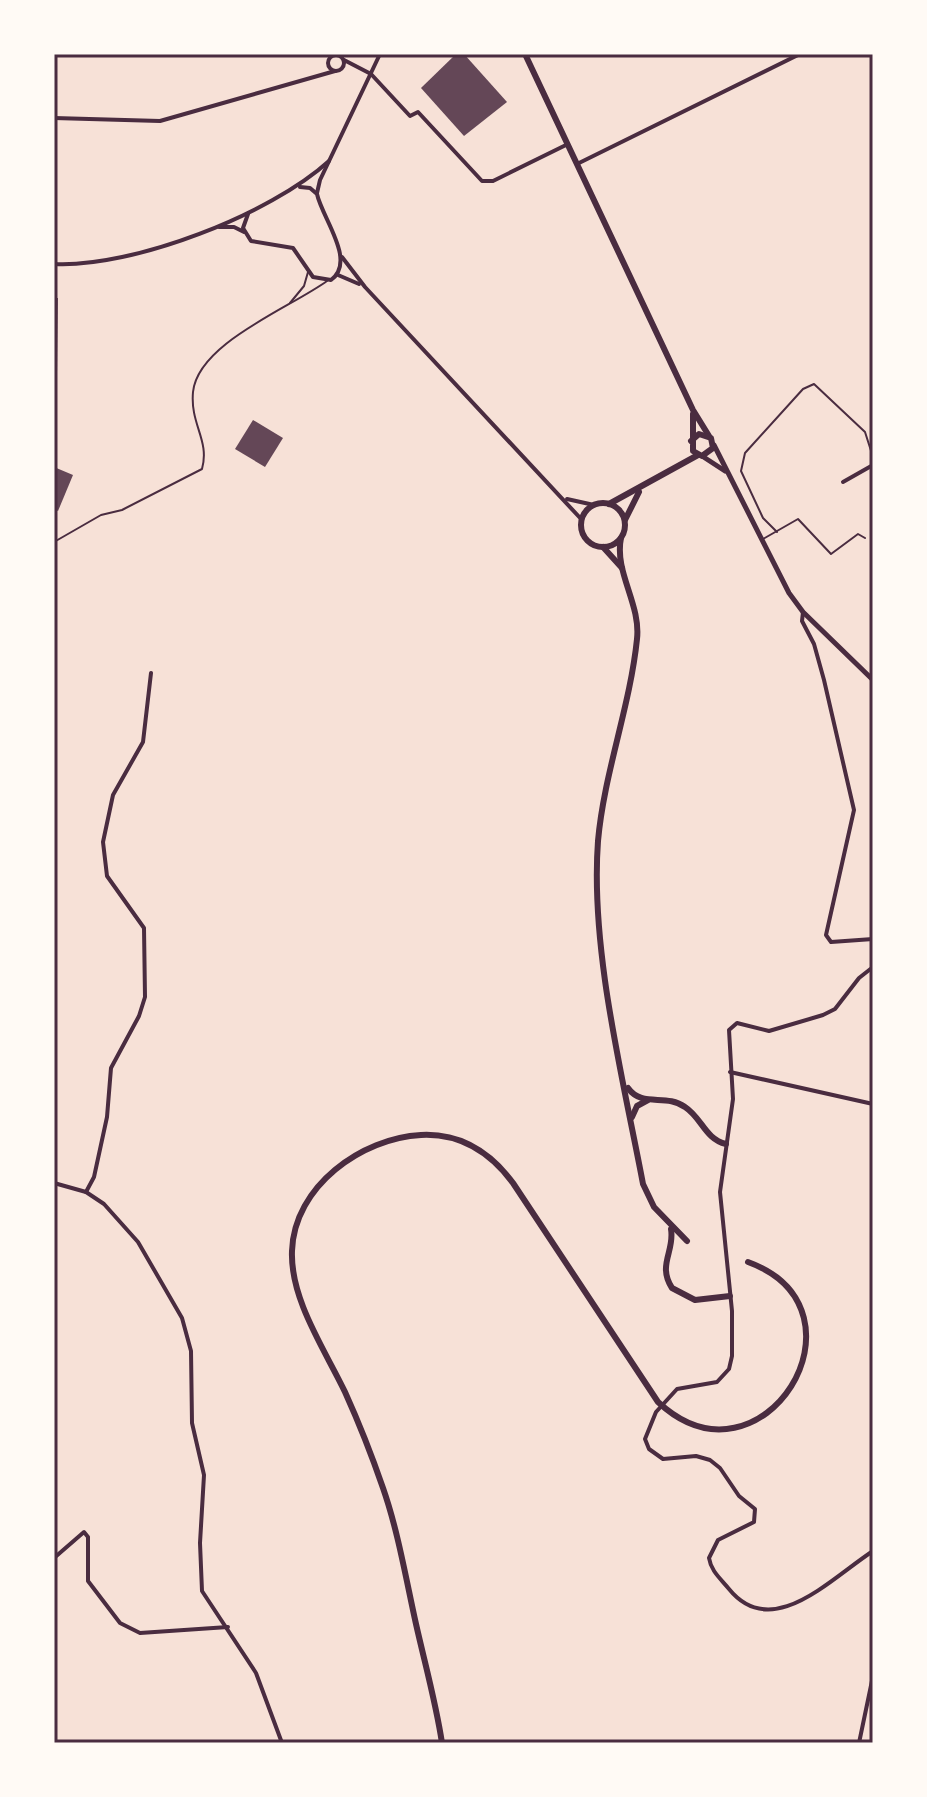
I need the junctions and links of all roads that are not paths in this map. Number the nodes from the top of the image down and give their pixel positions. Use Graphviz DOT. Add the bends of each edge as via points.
graph roads {
  1 [pos="380,54"];
  2 [pos="525,54"];
  3 [pos="800,54"];
  4 [pos="341,56"];
  5 [pos="328,59"];
  6 [pos="357,68"];
  7 [pos="338,70"];
  8 [pos="371,74"];
  9 [pos="316,76"];
  10 [pos="54,118"];
  11 [pos="568,144"];
  12 [pos="329,161"];
  13 [pos="577,164"];
  14 [pos="298,187"];
  15 [pos="317,194"];
  16 [pos="249,212"];
  17 [pos="217,227"];
  18 [pos="244,232"];
  19 [pos="342,257"];
  20 [pos="54,264"];
  21 [pos="308,272"];
  22 [pos="337,276"];
  23 [pos="327,281"];
  24 [pos="365,287"];
  25 [pos="290,304"];
  26 [pos="693,410"];
  27 [pos="711,438"];
  28 [pos="691,442"];
  29 [pos="700,456"];
  30 [pos="873,457"];
  31 [pos="674,465"];
  32 [pos="873,465"];
  33 [pos="728,474"];
  34 [pos="843,482"];
  35 [pos="641,489"];
  36 [pos="564,498"];
  37 [pos="609,504"];
  38 [pos="594,505"];
  39 [pos="582,520"];
  40 [pos="625,520"];
  41 [pos="777,532"];
  42 [pos="621,538"];
  43 [pos="865,538"];
  44 [pos="762,539"];
  45 [pos="54,542"];
  46 [pos="603,547"];
  47 [pos="624,571"];
  48 [pos="803,612"];
  49 [pos="151,673"];
  50 [pos="873,680"];
  51 [pos="873,939"];
  52 [pos="873,967"];
  53 [pos="730,1072"];
  54 [pos="626,1084"];
  55 [pos="648,1100"];
  56 [pos="873,1104"];
  57 [pos="632,1123"];
  58 [pos="726,1144"];
  59 [pos="54,1183"];
  60 [pos="86,1192"];
  61 [pos="670,1227"];
  62 [pos="671,1245"];
  63 [pos="748,1262"];
  64 [pos="730,1296"];
  65 [pos="873,1551"];
  66 [pos="54,1558"];
  67 [pos="228,1627"];
  68 [pos="873,1676"];
  69 [pos="282,1743"];
  70 [pos="442,1743"];
  71 [pos="859,1743"];
  1 -- 8 [label="street"];
  2 -- 11 [label="main road"];
  3 -- 13 [label="street"];
  4 -- 5 [label="street"];
  4 -- 6 [label="street"];
  4 -- 7 [label="street"];
  5 -- 7 [label="street"];
  5 -- 9 [label="street"];
  6 -- 7 [label="street"];
  6 -- 8 [label="street"];
  7 -- 9 [label="street"];
  8 -- 11 [label="street" via="410,116 418,112 482,181 493,181"];
  8 -- 12 [label="street"];
  9 -- 10 [label="street" via="160,121"];
  11 -- 13 [label="main road"];
  12 -- 14 [label="street"];
  12 -- 15 [label="street"];
  13 -- 26 [label="main road"];
  14 -- 15 [label="street"];
  14 -- 16 [label="street"];
  15 -- 19 [label="street"];
  16 -- 17 [label="street"];
  16 -- 18 [label="street"];
  17 -- 18 [label="street"];
  17 -- 20 [label="street" via="85,266"];
  18 -- 21 [label="street" via="257,243 293,248"];
  19 -- 22 [label="street"];
  19 -- 24 [label="street"];
  21 -- 23 [label="street"];
  21 -- 25 [label="lane"];
  22 -- 23 [label="street"];
  22 -- 24 [label="street"];
  23 -- 25 [label="lane"];
  24 -- 36 [label="street"];
  25 -- 45 [label="lane" via="215,352 199,369 193,391 194,421 207,452 202,469"];
  26 -- 27 [label="main road"];
  26 -- 28 [label="main road"];
  27 -- 28 [label="main road" via="699,434"];
  27 -- 29 [label="main road" via="711,452"];
  27 -- 33 [label="street"];
  28 -- 29 [label="main road"];
  28 -- 31 [label="main road"];
  29 -- 31 [label="main road"];
  29 -- 33 [label="street" via="717,462"];
  30 -- 41 [label="lane" via="865,432 814,384 803,389 745,453 741,471 763,518"];
  31 -- 35 [label="main road"];
  32 -- 34 [label="street"];
  33 -- 44 [label="street"];
  35 -- 37 [label="main road"];
  35 -- 40 [label="main road"];
  36 -- 38 [label="street"];
  36 -- 39 [label="street"];
  37 -- 38 [label="main road"];
  37 -- 40 [label="main road"];
  38 -- 39 [label="main road"];
  39 -- 46 [label="main road" via="586,539"];
  40 -- 42 [label="main road"];
  41 -- 43 [label="lane" via="798,519 831,554 858,534"];
  41 -- 44 [label="lane"];
  42 -- 46 [label="main road"];
  42 -- 47 [label="main road"];
  44 -- 48 [label="street"];
  46 -- 47 [label="main road"];
  47 -- 54 [label="main road" via="636,611 637,639 598,844 600,928"];
  48 -- 50 [label="street"];
  48 -- 51 [label="street" via="854,810 826,935 831,942"];
  49 -- 60 [label="street" via="143,742 113,795 103,842 107,876 144,928 145,997 111,1068 107,1117"];
  52 -- 53 [label="street" via="823,1015 769,1031 732,1025"];
  53 -- 56 [label="street"];
  53 -- 58 [label="street" via="733,1099"];
  54 -- 55 [label="main road" via="634,1096"];
  54 -- 57 [label="main road"];
  55 -- 57 [label="main road" via="637,1106"];
  55 -- 58 [label="main road" via="684,1106 712,1138"];
  57 -- 61 [label="main road" via="643,1184"];
  58 -- 64 [label="street" via="720,1192"];
  59 -- 60 [label="street"];
  60 -- 67 [label="street" via="138,1242 182,1318 191,1351 192,1423 204,1475 202,1591"];
  61 -- 62 [label="main road"];
  61 -- 62 [label="main road" via="686,1241"];
  62 -- 64 [label="main road" via="664,1270 677,1292 695,1300"];
  63 -- 70 [label="main road" via="774,1275 800,1306 807,1348 802,1369 765,1414 734,1428 704,1429 670,1413 643,1384 499,1165 474,1146 442,1136 394,1138 344,1161 315,1194 297,1226 292,1266 384,1491"];
  64 -- 65 [label="street" via="729,1369 717,1382 686,1385 667,1398 645,1439 656,1456 710,1460 755,1509 754,1522 718,1540 709,1558 712,1570 744,1605 770,1612 788,1607"];
  66 -- 67 [label="street" via="84,1532 88,1581 129,1630"];
  67 -- 69 [label="street" via="256,1673"];
  68 -- 71 [label="street"];
}
